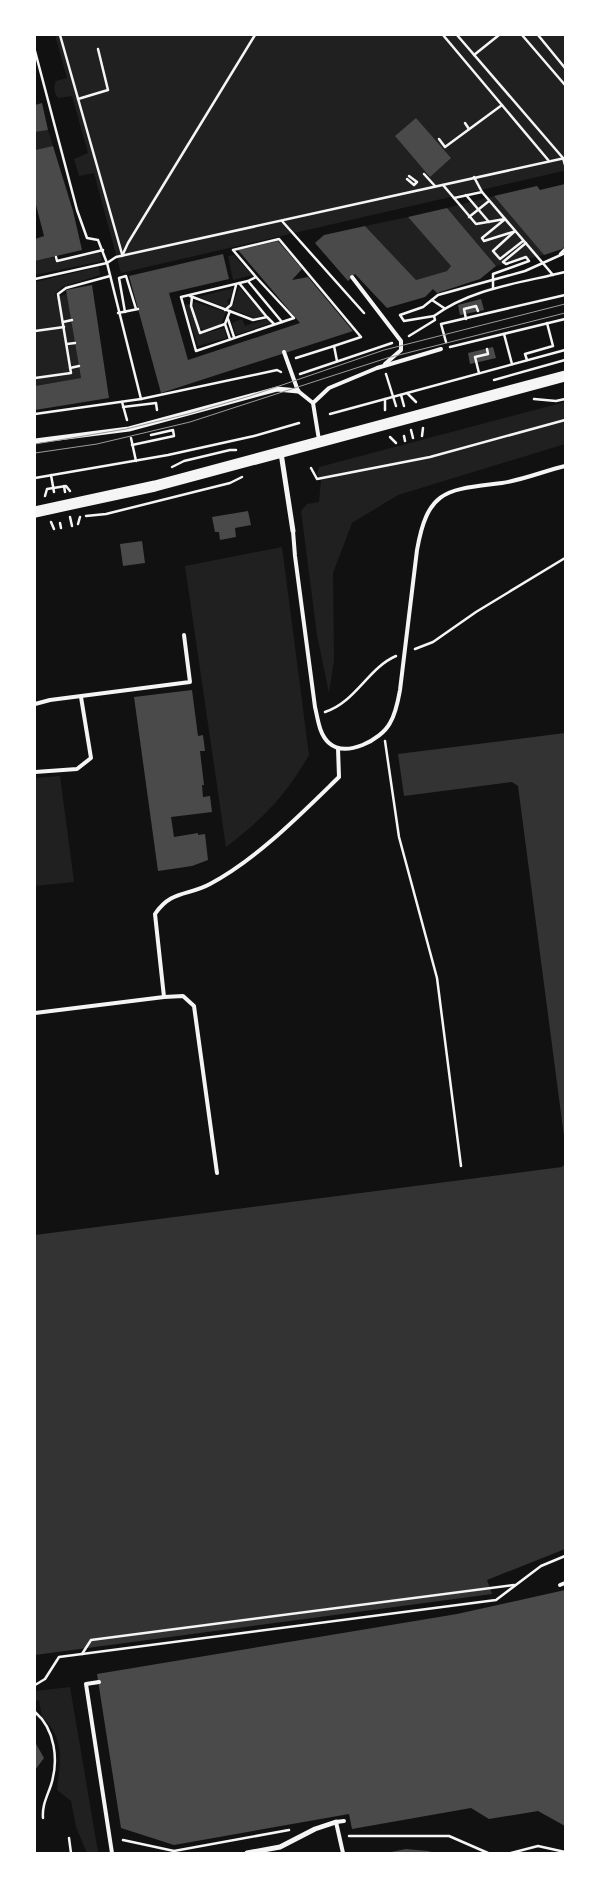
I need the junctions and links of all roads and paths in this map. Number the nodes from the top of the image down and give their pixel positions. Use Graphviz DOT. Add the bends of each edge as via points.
graph roads {
  1 [pos="60,35"];
  2 [pos="255,35"];
  3 [pos="443,35"];
  4 [pos="457,35"];
  5 [pos="499,35"];
  6 [pos="522,35"];
  7 [pos="538,35"];
  8 [pos="98,48"];
  9 [pos="35,51"];
  10 [pos="474,55"];
  11 [pos="565,68"];
  12 [pos="565,85"];
  13 [pos="78,99"];
  14 [pos="502,104"];
  15 [pos="465,122"];
  16 [pos="470,129"];
  17 [pos="439,139"];
  18 [pos="564,158"];
  19 [pos="549,161"];
  20 [pos="565,166"];
  21 [pos="424,174"];
  22 [pos="408,177"];
  23 [pos="474,177"];
  24 [pos="443,184"];
  25 [pos="435,186"];
  26 [pos="421,189"];
  27 [pos="482,192"];
  28 [pos="466,195"];
  29 [pos="453,198"];
  30 [pos="489,201"];
  31 [pos="478,210"];
  32 [pos="469,217"];
  33 [pos="505,218"];
  34 [pos="282,220"];
  35 [pos="489,222"];
  36 [pos="515,231"];
  37 [pos="525,242"];
  38 [pos="565,248"];
  39 [pos="102,250"];
  40 [pos="565,253"];
  41 [pos="558,255"];
  42 [pos="122,256"];
  43 [pos="56,257"];
  44 [pos="107,263"];
  45 [pos="543,263"];
  46 [pos="565,272"];
  47 [pos="553,275"];
  48 [pos="110,276"];
  49 [pos="256,276"];
  50 [pos="352,277"];
  51 [pos="493,278"];
  52 [pos="35,279"];
  53 [pos="248,281"];
  54 [pos="237,284"];
  55 [pos="492,288"];
  56 [pos="565,295"];
  57 [pos="190,296"];
  58 [pos="432,300"];
  59 [pos="444,308"];
  60 [pos="225,310"];
  61 [pos="230,311"];
  62 [pos="478,311"];
  63 [pos="125,312"];
  64 [pos="118,313"];
  65 [pos="364,313"];
  66 [pos="434,316"];
  67 [pos="227,317"];
  68 [pos="266,317"];
  69 [pos="466,318"];
  70 [pos="565,319"];
  71 [pos="72,320"];
  72 [pos="63,322"];
  73 [pos="282,322"];
  74 [pos="547,323"];
  75 [pos="225,324"];
  76 [pos="275,325"];
  77 [pos="64,327"];
  78 [pos="35,331"];
  79 [pos="504,334"];
  80 [pos="234,337"];
  81 [pos="230,339"];
  82 [pos="401,341"];
  83 [pos="76,343"];
  84 [pos="67,344"];
  85 [pos="334,346"];
  86 [pos="441,349"];
  87 [pos="487,349"];
  88 [pos="565,350"];
  89 [pos="284,352"];
  90 [pos="287,360"];
  91 [pos="527,360"];
  92 [pos="337,361"];
  93 [pos="513,364"];
  94 [pos="79,366"];
  95 [pos="384,366"];
  96 [pos="70,368"];
  97 [pos="479,373"];
  98 [pos="565,376"];
  99 [pos="293,377"];
  100 [pos="35,378"];
  101 [pos="298,391"];
  102 [pos="407,393"];
  103 [pos="401,395"];
  104 [pos="393,397"];
  105 [pos="142,399"];
  106 [pos="385,399"];
  107 [pos="413,400"];
  108 [pos="122,402"];
  109 [pos="313,403"];
  110 [pos="404,403"];
  111 [pos="396,406"];
  112 [pos="123,407"];
  113 [pos="385,408"];
  114 [pos="158,410"];
  115 [pos="35,414"];
  116 [pos="330,414"];
  117 [pos="126,419"];
  118 [pos="565,420"];
  119 [pos="299,423"];
  120 [pos="423,428"];
  121 [pos="173,430"];
  122 [pos="412,431"];
  123 [pos="422,435"];
  124 [pos="404,436"];
  125 [pos="390,437"];
  126 [pos="414,438"];
  127 [pos="131,439"];
  128 [pos="35,441"];
  129 [pos="405,441"];
  130 [pos="320,442"];
  131 [pos="222,443"];
  132 [pos="396,443"];
  133 [pos="132,445"];
  134 [pos="224,450"];
  135 [pos="281,452"];
  136 [pos="136,461"];
  137 [pos="565,466"];
  138 [pos="311,468"];
  139 [pos="51,475"];
  140 [pos="35,478"];
  141 [pos="54,490"];
  142 [pos="67,490"];
  143 [pos="46,494"];
  144 [pos="35,512"];
  145 [pos="70,519"];
  146 [pos="80,519"];
  147 [pos="60,523"];
  148 [pos="52,524"];
  149 [pos="78,524"];
  150 [pos="72,526"];
  151 [pos="61,528"];
  152 [pos="54,529"];
  153 [pos="293,532"];
  154 [pos="565,558"];
  155 [pos="184,635"];
  156 [pos="405,652"];
  157 [pos="81,697"];
  158 [pos="35,704"];
  159 [pos="317,714"];
  160 [pos="384,732"];
  161 [pos="338,748"];
  162 [pos="35,772"];
  163 [pos="164,997"];
  164 [pos="35,1013"];
  165 [pos="461,1166"];
  166 [pos="217,1173"];
  167 [pos="565,1556"];
  168 [pos="565,1583"];
  169 [pos="516,1584"];
  170 [pos="560,1585"];
  171 [pos="82,1654"];
  172 [pos="99,1682"];
  173 [pos="35,1685"];
  174 [pos="35,1712"];
  175 [pos="42,1818"];
  176 [pos="344,1821"];
  177 [pos="336,1822"];
  178 [pos="290,1830"];
  179 [pos="339,1836"];
  180 [pos="69,1838"];
  181 [pos="122,1840"];
  182 [pos="565,1852"];
  183 [pos="71,1853"];
  184 [pos="112,1853"];
  185 [pos="247,1853"];
  186 [pos="342,1853"];
  187 [pos="488,1853"];
  188 [pos="511,1853"];
  1 -- 13 [label="path"];
  2 -- 42 [label="path"];
  3 -- 14 [label="path"];
  4 -- 10 [label="path"];
  5 -- 10 [label="path"];
  6 -- 12 [label="path"];
  7 -- 11 [label="path"];
  8 -- 13 [label="path" via="108,90"];
  9 -- 39 [label="path" via="80,220 87,238 98,240"];
  10 -- 18 [label="path"];
  13 -- 42 [label="path"];
  14 -- 16 [label="path"];
  14 -- 19 [label="path"];
  15 -- 16 [label="path"];
  16 -- 17 [label="path" via="446,147"];
  18 -- 19 [label="path"];
  18 -- 20 [label="path"];
  19 -- 23 [label="path"];
  21 -- 25 [label="path"];
  22 -- 26 [label="path"];
  23 -- 24 [label="path"];
  23 -- 27 [label="path"];
  24 -- 25 [label="path"];
  24 -- 29 [label="path"];
  25 -- 26 [label="path"];
  26 -- 34 [label="path"];
  27 -- 28 [label="path"];
  27 -- 30 [label="path"];
  28 -- 29 [label="path"];
  28 -- 31 [label="path"];
  29 -- 32 [label="path"];
  30 -- 31 [label="path"];
  30 -- 33 [label="path"];
  31 -- 32 [label="path"];
  31 -- 35 [label="path"];
  32 -- 35 [label="path" via="476,224"];
  33 -- 35 [label="path"];
  33 -- 36 [label="path"];
  33 -- 36 [label="path" via="482,238 484,241"];
  34 -- 42 [label="path"];
  34 -- 65 [label="path"];
  36 -- 37 [label="path"];
  36 -- 37 [label="path" via="493,251 500,259"];
  37 -- 45 [label="path"];
  37 -- 51 [label="path" via="503,262 506,264 526,257 529,260 494,274"];
  38 -- 41 [label="path"];
  39 -- 43 [label="path" via="57,261"];
  39 -- 44 [label="path"];
  40 -- 41 [label="path"];
  41 -- 45 [label="path"];
  42 -- 44 [label="path"];
  44 -- 48 [label="path"];
  44 -- 52 [label="path"];
  45 -- 47 [label="path"];
  45 -- 51 [label="path"];
  46 -- 47 [label="path"];
  47 -- 55 [label="path"];
  48 -- 64 [label="path"];
  48 -- 72 [label="path" via="66,288 58,294"];
  49 -- 53 [label="path"];
  49 -- 73 [label="path" via="294,318"];
  49 -- 85 [label="path" via="233,250 279,240 361,337"];
  50 -- 82 [label="lane"];
  51 -- 55 [label="path"];
  51 -- 58 [label="path" via="438,295"];
  53 -- 54 [label="path"];
  53 -- 73 [label="path"];
  54 -- 57 [label="path"];
  54 -- 60 [label="path" via="231,305"];
  54 -- 68 [label="path"];
  55 -- 59 [label="path"];
  56 -- 69 [label="path"];
  57 -- 60 [label="path"];
  57 -- 75 [label="path" via="200,333"];
  57 -- 81 [label="path" via="181,297 196,351"];
  58 -- 59 [label="path"];
  58 -- 66 [label="path" via="423,307 400,315 404,321"];
  59 -- 66 [label="path"];
  60 -- 61 [label="path"];
  61 -- 67 [label="path"];
  61 -- 68 [label="path" via="254,320"];
  62 -- 69 [label="path" via="476,306 464,309"];
  63 -- 63 [label="path" via="137,309 126,276 119,278"];
  63 -- 64 [label="path"];
  64 -- 105 [label="path"];
  66 -- 82 [label="path" via="434,320"];
  67 -- 75 [label="path"];
  67 -- 80 [label="path"];
  68 -- 76 [label="path"];
  69 -- 79 [label="path" via="441,324 447,348"];
  70 -- 74 [label="path"];
  71 -- 72 [label="path"];
  72 -- 77 [label="path"];
  73 -- 76 [label="path"];
  74 -- 79 [label="path"];
  74 -- 91 [label="path" via="553,346 525,354"];
  75 -- 81 [label="path"];
  76 -- 81 [label="path"];
  77 -- 78 [label="path"];
  77 -- 84 [label="path"];
  79 -- 93 [label="path"];
  82 -- 92 [label="path"];
  82 -- 95 [label="lane" via="401,350"];
  83 -- 84 [label="path"];
  84 -- 96 [label="path"];
  85 -- 90 [label="path"];
  85 -- 92 [label="path"];
  86 -- 95 [label="lane"];
  87 -- 97 [label="path" via="488,354 475,357"];
  88 -- 91 [label="path"];
  89 -- 90 [label="lane"];
  90 -- 99 [label="lane"];
  91 -- 93 [label="path"];
  92 -- 99 [label="path"];
  93 -- 97 [label="path"];
  94 -- 96 [label="path"];
  95 -- 104 [label="path"];
  95 -- 109 [label="lane" via="329,388"];
  96 -- 100 [label="path" via="70,373"];
  97 -- 102 [label="path"];
  98 -- 130 [label="main road"];
  99 -- 101 [label="lane"];
  99 -- 105 [label="path" via="277,370"];
  101 -- 109 [label="lane"];
  101 -- 128 [label="street" via="277,389 129,429"];
  102 -- 103 [label="path"];
  102 -- 107 [label="path"];
  103 -- 104 [label="path"];
  103 -- 110 [label="path"];
  104 -- 106 [label="path"];
  104 -- 111 [label="path"];
  105 -- 108 [label="path"];
  106 -- 113 [label="path"];
  106 -- 116 [label="path"];
  108 -- 112 [label="path"];
  108 -- 115 [label="path"];
  109 -- 130 [label="lane"];
  112 -- 114 [label="path" via="156,403"];
  112 -- 117 [label="path"];
  118 -- 138 [label="path" via="430,457 317,479"];
  119 -- 131 [label="path"];
  120 -- 123 [label="path"];
  121 -- 133 [label="path" via="174,436"];
  122 -- 126 [label="path"];
  124 -- 129 [label="path"];
  125 -- 132 [label="path"];
  127 -- 133 [label="path"];
  130 -- 135 [label="main road"];
  131 -- 134 [label="path"];
  131 -- 136 [label="path"];
  133 -- 136 [label="path"];
  135 -- 144 [label="main road" via="155,486"];
  135 -- 153 [label="street"];
  136 -- 139 [label="path"];
  137 -- 156 [label="lane" via="504,482 457,489 436,500 420,531"];
  139 -- 140 [label="path"];
  139 -- 141 [label="path"];
  141 -- 142 [label="path" via="64,486"];
  141 -- 143 [label="path" via="47,490"];
  145 -- 150 [label="path"];
  146 -- 149 [label="path"];
  147 -- 151 [label="path"];
  148 -- 152 [label="path"];
  153 -- 159 [label="lane"];
  154 -- 156 [label="path" via="433,642"];
  155 -- 157 [label="lane" via="190,682"];
  156 -- 159 [label="path" via="385,661 359,690 337,707"];
  156 -- 160 [label="lane" via="396,709"];
  157 -- 158 [label="lane"];
  157 -- 162 [label="lane" via="91,758 77,769"];
  159 -- 161 [label="lane" via="324,737"];
  160 -- 161 [label="lane" via="366,743"];
  160 -- 165 [label="path" via="399,837 437,978"];
  161 -- 163 [label="lane" via="339,777 298,816 255,853 209,885 163,902 155,914"];
  163 -- 164 [label="lane"];
  163 -- 166 [label="lane" via="183,996 194,1006"];
  167 -- 169 [label="path" via="541,1566"];
  168 -- 170 [label="lane"];
  169 -- 171 [label="path" via="496,1600"];
  169 -- 171 [label="path" via="92,1640"];
  171 -- 173 [label="path" via="58,1657 45,1678"];
  172 -- 184 [label="lane" via="86,1684"];
  174 -- 175 [label="path" via="48,1727 53,1744 52,1783 42,1806"];
  176 -- 177 [label="lane"];
  177 -- 179 [label="lane"];
  177 -- 185 [label="street" via="280,1847"];
  178 -- 181 [label="path" via="174,1850"];
  179 -- 186 [label="lane"];
  179 -- 187 [label="path" via="449,1836"];
  180 -- 183 [label="path"];
  182 -- 188 [label="path" via="538,1846"];
}
